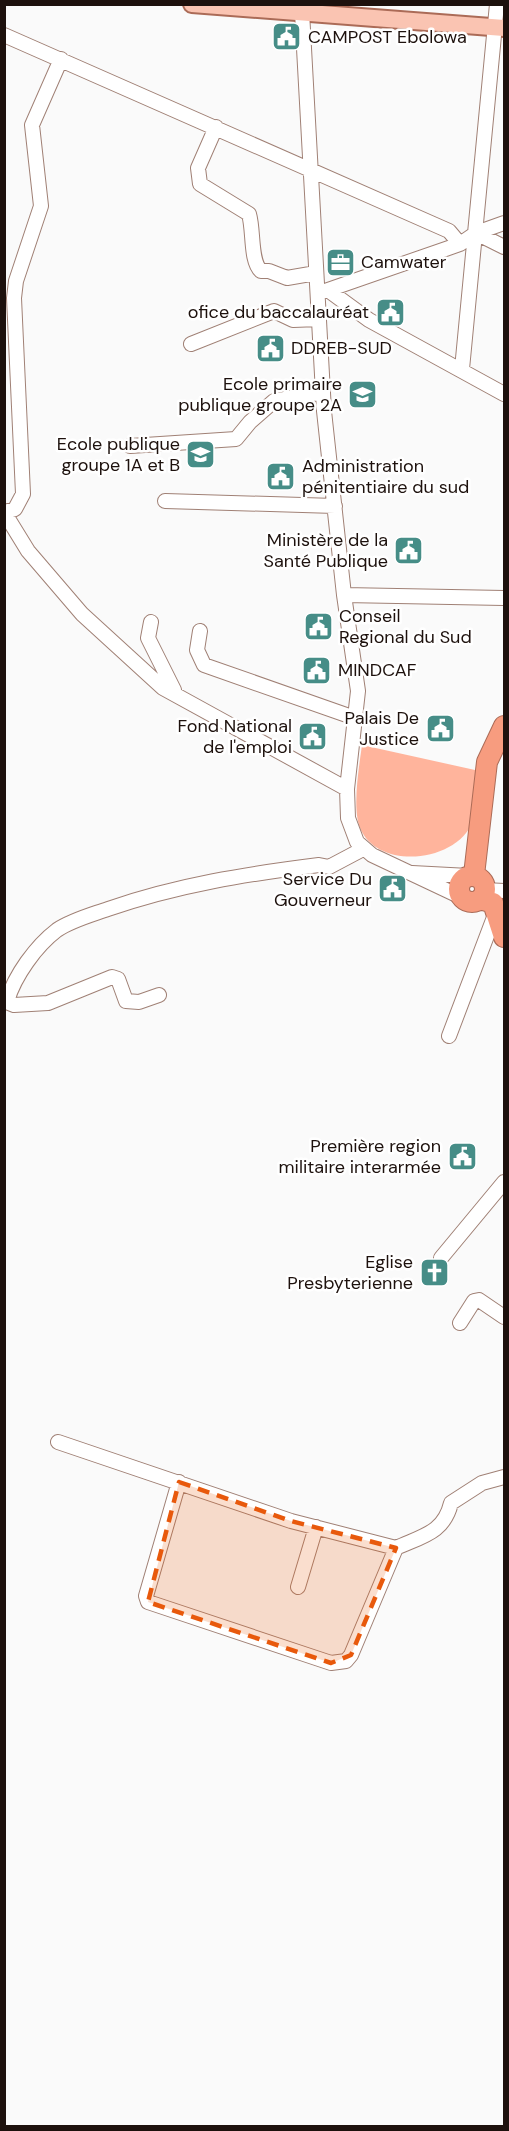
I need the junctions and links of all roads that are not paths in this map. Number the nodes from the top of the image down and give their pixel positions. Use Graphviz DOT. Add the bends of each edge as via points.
graph roads {
  1 [pos="192,4"];
  2 [pos="496,4"];
  3 [pos="299,8"];
  4 [pos="499,27"];
  5 [pos="4,35"];
  6 [pos="62,59"];
  7 [pos="216,127"];
  8 [pos="312,169"];
  9 [pos="504,223"];
  10 [pos="476,233"];
  11 [pos="460,244"];
  12 [pos="504,247"];
  13 [pos="316,273"];
  14 [pos="323,292"];
  15 [pos="319,319"];
  16 [pos="191,344"];
  17 [pos="462,369"];
  18 [pos="323,392"];
  19 [pos="504,394"];
  20 [pos="130,446"];
  21 [pos="165,501"];
  22 [pos="335,506"];
  23 [pos="4,512"];
  24 [pos="344,595"];
  25 [pos="504,598"];
  26 [pos="151,622"];
  27 [pos="200,631"];
  28 [pos="184,700"];
  29 [pos="356,718"];
  30 [pos="504,726"];
  31 [pos="347,789"];
  32 [pos="363,849"];
  33 [pos="412,873"];
  34 [pos="479,888"];
  35 [pos="496,912"];
  36 [pos="504,937"];
  37 [pos="159,995"];
  38 [pos="6,1001"];
  39 [pos="449,1036"];
  40 [pos="504,1182"];
  41 [pos="441,1258"];
  42 [pos="504,1317"];
  43 [pos="459,1323"];
  44 [pos="58,1442"];
  45 [pos="504,1476"];
  46 [pos="179,1482"];
  47 [pos="316,1527"];
  48 [pos="396,1548"];
  49 [pos="298,1587"];
  1 -- 3 [label="main road"];
  2 -- 4 [label="street"];
  3 -- 4 [label="main road"];
  3 -- 8 [label="street"];
  4 -- 10 [label="street"];
  5 -- 6 [label="street"];
  6 -- 7 [label="street"];
  6 -- 23 [label="street" via="32,125 41,206 14,298 23,494 15,509"];
  7 -- 8 [label="street"];
  7 -- 13 [label="street" via="198,168 200,184 249,214 257,268 287,278"];
  8 -- 11 [label="street" via="449,231"];
  8 -- 13 [label="street"];
  9 -- 10 [label="street"];
  10 -- 11 [label="street"];
  10 -- 12 [label="street"];
  10 -- 17 [label="street"];
  11 -- 14 [label="street"];
  13 -- 14 [label="street"];
  14 -- 15 [label="street"];
  14 -- 17 [label="street"];
  15 -- 16 [label="street" via="293,320 274,311"];
  15 -- 18 [label="street"];
  17 -- 19 [label="street"];
  18 -- 20 [label="street" via="274,401 236,439"];
  18 -- 22 [label="street"];
  21 -- 22 [label="street"];
  22 -- 24 [label="street"];
  23 -- 28 [label="street" via="28,551 81,614 163,688"];
  24 -- 25 [label="street"];
  24 -- 29 [label="street" via="358,691"];
  26 -- 28 [label="street" via="148,638 155,656 170,687"];
  27 -- 29 [label="street" via="197,650 204,664"];
  28 -- 31 [label="street"];
  29 -- 31 [label="street"];
  30 -- 34 [label="highway" via="487,762"];
  31 -- 32 [label="street" via="351,830"];
  32 -- 33 [label="street"];
  32 -- 38 [label="street" via="329,867 319,865 216,879 133,900 67,924 40,947 15,981"];
  33 -- 34 [label="street"];
  33 -- 34 [label="street"];
  34 -- 35 [label="highway"];
  35 -- 36 [label="highway"];
  35 -- 39 [label="street"];
  37 -- 38 [label="street" via="139,1002 126,1001 118,979 112,977 48,1003 14,1005"];
  40 -- 41 [label="street"];
  42 -- 43 [label="street" via="479,1300 474,1301"];
  44 -- 46 [label="street"];
  45 -- 48 [label="street" via="482,1483 451,1503 447,1520"];
  46 -- 47 [label="street"];
  46 -- 48 [label="street" via="146,1596 148,1602 332,1664 346,1661 351,1655"];
  47 -- 48 [label="street"];
  47 -- 49 [label="street"];
}
